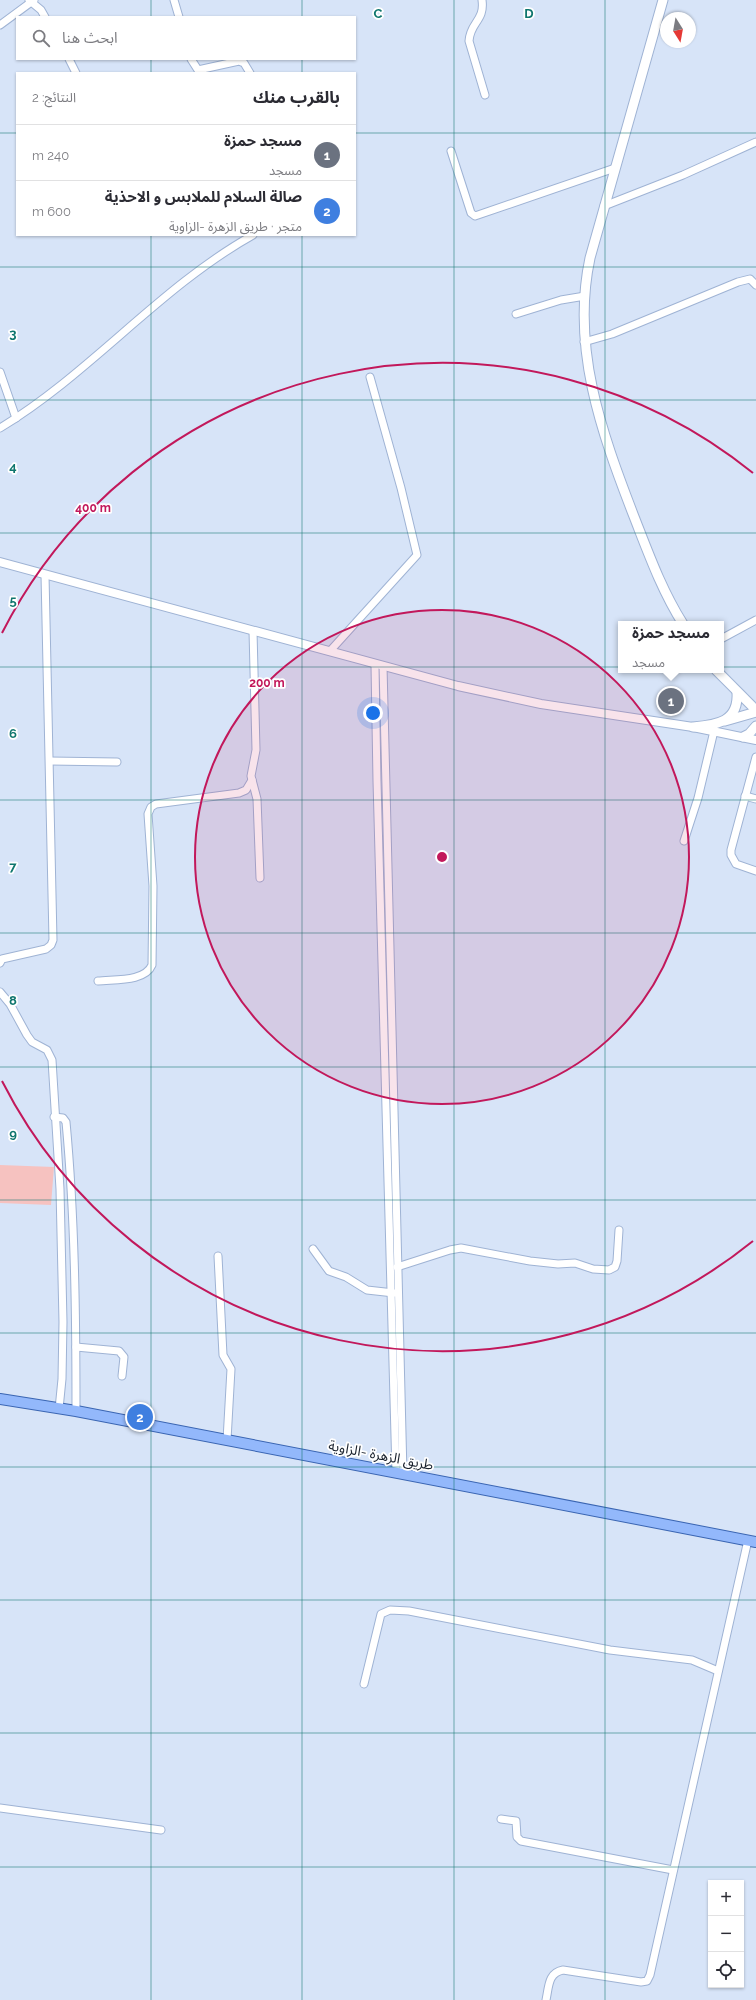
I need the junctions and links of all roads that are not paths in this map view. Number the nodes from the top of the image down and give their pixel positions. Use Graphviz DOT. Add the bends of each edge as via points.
graph roads {
  1 [pos="174,0"];
  2 [pos="482,0"];
  3 [pos="662,0"];
  4 [pos="31,1"];
  5 [pos="44,16"];
  6 [pos="179,16"];
  7 [pos="0,25"];
  8 [pos="70,60"];
  9 [pos="192,60"];
  10 [pos="76,72"];
  11 [pos="249,72"];
  12 [pos="485,95"];
  13 [pos="756,142"];
  14 [pos="451,151"];
  15 [pos="615,168"];
  16 [pos="604,206"];
  17 [pos="251,236"];
  18 [pos="756,286"];
  19 [pos="585,296"];
  20 [pos="516,314"];
  21 [pos="584,342"];
  22 [pos="0,372"];
  23 [pos="370,377"];
  24 [pos="16,418"];
  25 [pos="0,428"];
  26 [pos="0,562"];
  27 [pos="46,575"];
  28 [pos="756,620"];
  29 [pos="681,621"];
  30 [pos="253,630"];
  31 [pos="724,637"];
  32 [pos="330,651"];
  33 [pos="379,665"];
  34 [pos="719,673"];
  35 [pos="736,692"];
  36 [pos="756,711"];
  37 [pos="724,721"];
  38 [pos="756,726"];
  39 [pos="693,727"];
  40 [pos="714,731"];
  41 [pos="744,737"];
  42 [pos="756,740"];
  43 [pos="756,756"];
  44 [pos="50,761"];
  45 [pos="117,762"];
  46 [pos="252,780"];
  47 [pos="745,796"];
  48 [pos="756,799"];
  49 [pos="684,841"];
  50 [pos="756,871"];
  51 [pos="260,878"];
  52 [pos="0,962"];
  53 [pos="98,981"];
  54 [pos="0,992"];
  55 [pos="54,1117"];
  56 [pos="619,1230"];
  57 [pos="313,1249"];
  58 [pos="218,1256"];
  59 [pos="398,1267"];
  60 [pos="394,1293"];
  61 [pos="76,1347"];
  62 [pos="76,1360"];
  63 [pos="63,1361"];
  64 [pos="122,1376"];
  65 [pos="0,1399"];
  66 [pos="59,1409"];
  67 [pos="76,1411"];
  68 [pos="227,1440"];
  69 [pos="400,1473"];
  70 [pos="752,1541"];
  71 [pos="718,1672"];
  72 [pos="364,1684"];
  73 [pos="0,1808"];
  74 [pos="501,1818"];
  75 [pos="161,1830"];
  76 [pos="673,1870"];
  77 [pos="546,2000"];
  1 -- 6 [label="street"];
  2 -- 12 [label="street" via="481,17 469,33 469,41"];
  3 -- 15 [label="main road"];
  4 -- 5 [label="street"];
  4 -- 7 [label="street"];
  8 -- 10 [label="street"];
  9 -- 11 [label="street" via="198,70 239,61 244,63"];
  13 -- 16 [label="street" via="683,175"];
  14 -- 15 [label="street" via="471,213 475,216"];
  15 -- 16 [label="main road"];
  16 -- 19 [label="main road" via="589,264"];
  17 -- 24 [label="street" via="215,258 175,288 52,392"];
  18 -- 21 [label="street" via="750,279 738,282 612,334"];
  19 -- 20 [label="street" via="561,300"];
  19 -- 21 [label="main road"];
  21 -- 29 [label="main road" via="593,394 607,443 655,571"];
  22 -- 24 [label="street"];
  23 -- 32 [label="street" via="417,555"];
  24 -- 25 [label="street"];
  26 -- 27 [label="street"];
  27 -- 30 [label="street"];
  27 -- 44 [label="street"];
  28 -- 31 [label="street"];
  30 -- 32 [label="street"];
  30 -- 46 [label="street" via="256,750"];
  32 -- 33 [label="street"];
  33 -- 39 [label="street" via="541,704"];
  33 -- 59 [label="street"];
  33 -- 60 [label="street" via="377,781"];
  34 -- 35 [label="main road"];
  35 -- 36 [label="main road"];
  35 -- 37 [label="main road" via="735,708"];
  36 -- 37 [label="main road"];
  37 -- 39 [label="main road" via="711,726"];
  38 -- 41 [label="main road"];
  39 -- 40 [label="street"];
  40 -- 41 [label="street"];
  40 -- 49 [label="street" via="698,798"];
  41 -- 42 [label="street"];
  43 -- 47 [label="street"];
  44 -- 45 [label="street"];
  44 -- 52 [label="street" via="52,943 46,949 2,959"];
  46 -- 51 [label="street" via="257,800"];
  46 -- 53 [label="street" via="246,790 239,793 156,804 151,807 148,814 153,886 152,965 142,976"];
  47 -- 48 [label="street"];
  47 -- 50 [label="street" via="731,855 740,867"];
  54 -- 55 [label="street" via="32,1042 47,1050 52,1060"];
  55 -- 61 [label="street" via="63,1118 66,1122 70,1164"];
  55 -- 63 [label="street" via="60,1189"];
  56 -- 59 [label="street" via="617,1261 615,1267 609,1270 597,1270 575,1263 530,1261 461,1248"];
  57 -- 60 [label="street" via="328,1271 346,1277 367,1290"];
  58 -- 68 [label="street" via="223,1354 231,1369"];
  59 -- 60 [label="street"];
  60 -- 69 [label="street"];
  61 -- 62 [label="street"];
  61 -- 64 [label="street" via="119,1351 124,1357"];
  62 -- 63 [label="street"];
  62 -- 67 [label="street"];
  63 -- 66 [label="street"];
  65 -- 66 [label="main road, طريق الزهرة -الزاوية"];
  66 -- 67 [label="main road, طريق الزهرة -الزاوية"];
  67 -- 68 [label="main road, طريق الزهرة -الزاوية"];
  68 -- 69 [label="main road, طريق الزهرة -الزاوية"];
  69 -- 70 [label="main road, طريق الزهرة -الزاوية"];
  70 -- 71 [label="street"];
  71 -- 72 [label="street" via="692,1660 610,1650 409,1611 390,1610 381,1614"];
  71 -- 76 [label="street"];
  73 -- 75 [label="street"];
  74 -- 76 [label="street" via="516,1821 517,1837 521,1841"];
  76 -- 77 [label="street" via="647,1981 563,1970 551,1976"];
}
